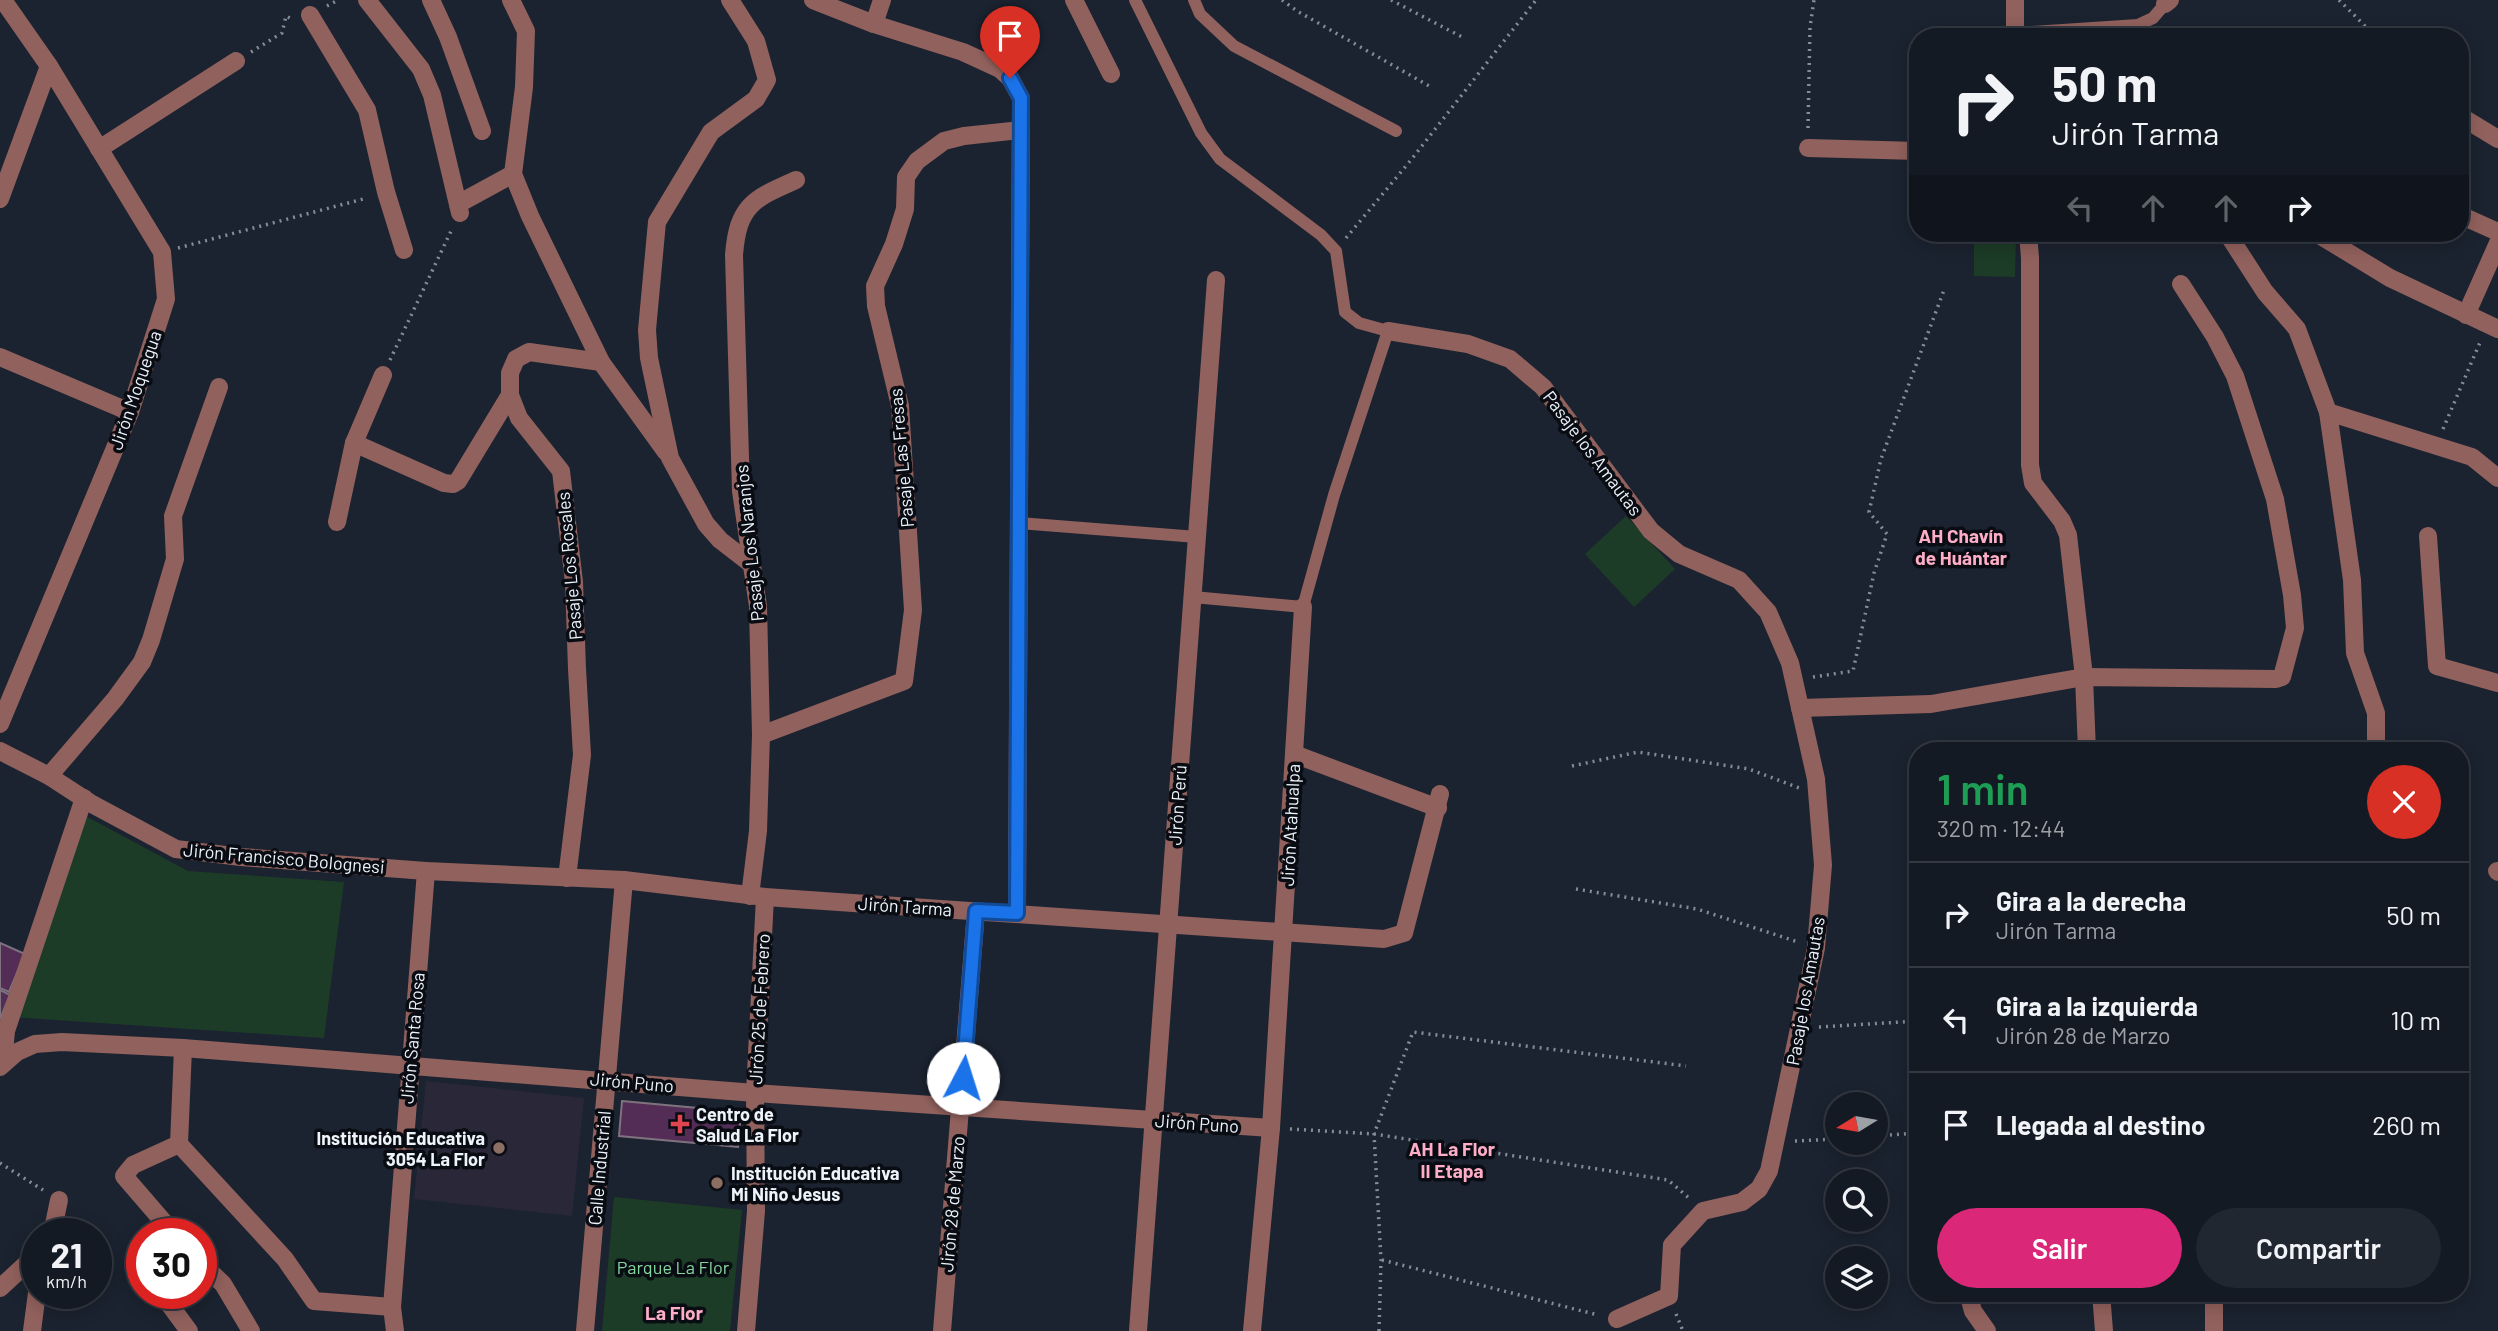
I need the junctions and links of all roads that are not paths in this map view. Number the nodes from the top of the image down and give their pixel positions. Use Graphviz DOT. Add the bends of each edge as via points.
graph roads {
  1 [pos="2,0"];
  2 [pos="367,0"];
  3 [pos="431,0"];
  4 [pos="511,0"];
  5 [pos="730,0"];
  6 [pos="813,0"];
  7 [pos="882,0"];
  8 [pos="1074,0"];
  9 [pos="1135,0"];
  10 [pos="1194,0"];
  11 [pos="2015,0"];
  12 [pos="2167,2"];
  13 [pos="310,15"];
  14 [pos="874,24"];
  15 [pos="2015,28"];
  16 [pos="2101,28"];
  17 [pos="236,61"];
  18 [pos="48,66"];
  19 [pos="1111,74"];
  20 [pos="2469,121"];
  21 [pos="1021,130"];
  22 [pos="482,131"];
  23 [pos="1396,131"];
  24 [pos="2498,139"];
  25 [pos="1808,148"];
  26 [pos="99,149"];
  27 [pos="1909,151"];
  28 [pos="513,174"];
  29 [pos="796,180"];
  30 [pos="0,199"];
  31 [pos="2469,219"];
  32 [pos="2498,232"];
  33 [pos="2029,242"];
  34 [pos="2233,242"];
  35 [pos="2331,242"];
  36 [pos="2498,243"];
  37 [pos="404,250"];
  38 [pos="1216,280"];
  39 [pos="2181,284"];
  40 [pos="2466,315"];
  41 [pos="2493,327"];
  42 [pos="1388,331"];
  43 [pos="0,357"];
  44 [pos="601,362"];
  45 [pos="383,375"];
  46 [pos="219,387"];
  47 [pos="510,395"];
  48 [pos="130,412"];
  49 [pos="2328,412"];
  50 [pos="354,443"];
  51 [pos="670,458"];
  52 [pos="2498,478"];
  53 [pos="337,522"];
  54 [pos="1019,523"];
  55 [pos="2428,536"];
  56 [pos="1197,537"];
  57 [pos="751,564"];
  58 [pos="1193,597"];
  59 [pos="1303,607"];
  60 [pos="2084,677"];
  61 [pos="2498,683"];
  62 [pos="1800,708"];
  63 [pos="0,724"];
  64 [pos="761,735"];
  65 [pos="2087,742"];
  66 [pos="2376,742"];
  67 [pos="0,751"];
  68 [pos="1294,754"];
  69 [pos="49,776"];
  70 [pos="84,798"];
  71 [pos="426,871"];
  72 [pos="567,878"];
  73 [pos="624,880"];
  74 [pos="758,897"];
  75 [pos="976,911"];
  76 [pos="1017,913"];
  77 [pos="1168,924"];
  78 [pos="1283,932"];
  79 [pos="183,1048"];
  80 [pos="1,1065"];
  81 [pos="410,1065"];
  82 [pos="607,1079"];
  83 [pos="755,1093"];
  84 [pos="960,1106"];
  85 [pos="1154,1120"];
  86 [pos="1271,1128"];
  87 [pos="179,1144"];
  88 [pos="59,1200"];
  89 [pos="55,1218"];
  90 [pos="160,1218"];
  91 [pos="21,1269"];
  92 [pos="217,1278"];
  93 [pos="0,1288"];
  94 [pos="1970,1302"];
  95 [pos="2102,1302"];
  96 [pos="2214,1302"];
  97 [pos="392,1307"];
  98 [pos="35,1309"];
  99 [pos="173,1309"];
  100 [pos="1617,1319"];
  101 [pos="32,1331"];
  102 [pos="189,1331"];
  103 [pos="251,1331"];
  104 [pos="395,1331"];
  105 [pos="585,1331"];
  106 [pos="746,1331"];
  107 [pos="942,1331"];
  108 [pos="1138,1331"];
  109 [pos="1252,1331"];
  110 [pos="1987,1331"];
  111 [pos="2104,1331"];
  112 [pos="2214,1331"];
  1 -- 18 [label="street, Jirón Moquegua"];
  2 -- 28 [label="street" via="421,69 432,95 459,208"];
  3 -- 22 [label="street"];
  4 -- 28 [label="street" via="526,31"];
  5 -- 51 [label="street" via="756,41 767,80 756,99 711,132 655,228 647,330"];
  6 -- 14 [label="street"];
  7 -- 14 [label="street"];
  8 -- 19 [label="street"];
  9 -- 42 [label="lane" via="1200,133 1220,159 1336,251 1345,312 1359,323"];
  10 -- 23 [label="lane" via="1200,14 1234,46"];
  11 -- 15 [label="street"];
  12 -- 16 [label="lane" via="2153,18 2138,25"];
  13 -- 37 [label="street" via="367,110"];
  14 -- 21 [label="street" via="963,51 1000,69 1021,98"];
  17 -- 26 [label="street"];
  18 -- 26 [label="street, Jirón Moquegua"];
  18 -- 30 [label="street"];
  20 -- 24 [label="street"];
  21 -- 54 [label="street"];
  21 -- 64 [label="street, Pasaje Las Fresas" via="944,141 917,161 906,177 905,209 875,286 900,406 913,610 905,679"];
  25 -- 27 [label="street"];
  26 -- 48 [label="street, Jirón Moquegua" via="162,252 166,299"];
  28 -- 44 [label="street"];
  29 -- 57 [label="street, Pasaje Los Naranjos" via="759,197 736,229 741,491"];
  31 -- 32 [label="street"];
  33 -- 60 [label="street" via="2030,466 2034,483 2068,535"];
  34 -- 49 [label="street" via="2265,292 2297,328"];
  35 -- 40 [label="street" via="2390,278"];
  36 -- 40 [label="street"];
  38 -- 56 [label="street, Jirón Perú"];
  39 -- 60 [label="street" via="2235,376 2276,499 2295,628 2285,672 2276,679"];
  40 -- 41 [label="street"];
  42 -- 59 [label="lane, Jirón Atahualpa"];
  42 -- 62 [label="street, Pasaje los Amautas" via="1468,344 1510,359 1543,387 1651,531 1679,554 1739,580 1768,612 1790,663"];
  43 -- 48 [label="street"];
  44 -- 47 [label="street" via="522,354 510,373"];
  44 -- 51 [label="street"];
  45 -- 50 [label="street"];
  46 -- 69 [label="street" via="173,516 175,559 142,662"];
  47 -- 50 [label="street" via="453,484"];
  47 -- 72 [label="street, Pasaje Los Rosales" via="519,418 561,471 574,582 582,755"];
  48 -- 63 [label="street, Jirón Moquegua"];
  49 -- 52 [label="street" via="2472,457"];
  49 -- 66 [label="street" via="2352,580 2355,653 2376,713"];
  50 -- 53 [label="street"];
  51 -- 57 [label="street" via="706,524"];
  54 -- 56 [label="lane"];
  54 -- 76 [label="street"];
  55 -- 61 [label="street" via="2437,666"];
  56 -- 58 [label="street, Jirón Perú"];
  57 -- 64 [label="street, Pasaje Los Naranjos" via="758,606"];
  58 -- 59 [label="lane"];
  58 -- 77 [label="street, Jirón Perú"];
  59 -- 68 [label="street, Jirón Atahualpa"];
  60 -- 62 [label="street" via="1931,704"];
  60 -- 65 [label="street"];
  62 -- 100 [label="street, Pasaje los Amautas" via="1816,779 1823,865 1816,948 1769,1171 1759,1189 1742,1202 1703,1211 1672,1245 1669,1296"];
  64 -- 74 [label="street, Pasaje Los Naranjos"];
  67 -- 69 [label="street, Jirón Francisco Bolognesi"];
  68 -- 78 [label="street, Jirón Atahualpa"];
  68 -- 78 [label="street, Jirón Tarma" via="1439,801 1404,933 1384,939"];
  69 -- 70 [label="street, Jirón Francisco Bolognesi"];
  70 -- 71 [label="street, Jirón Francisco Bolognesi" via="176,849"];
  70 -- 80 [label="street" via="6,1031"];
  71 -- 72 [label="street, Jirón Tarma"];
  71 -- 81 [label="street, Jirón Santa Rosa"];
  72 -- 73 [label="street, Jirón Tarma"];
  73 -- 74 [label="street, Jirón Tarma"];
  73 -- 82 [label="street, Calle Industrial"];
  74 -- 75 [label="street, Jirón Tarma"];
  74 -- 83 [label="street, Jirón 25 de Febrero"];
  75 -- 76 [label="street, Jirón Tarma"];
  75 -- 84 [label="street, Jirón 28 de Marzo"];
  76 -- 77 [label="street, Jirón Tarma"];
  77 -- 78 [label="street, Jirón Tarma"];
  77 -- 85 [label="street, Jirón Perú"];
  78 -- 86 [label="street, Jirón Atahualpa"];
  79 -- 80 [label="street, Jirón Puno" via="35,1044"];
  79 -- 81 [label="street, Jirón Puno"];
  79 -- 87 [label="street"];
  81 -- 82 [label="street, Jirón Puno"];
  81 -- 97 [label="street, Jirón Santa Rosa"];
  82 -- 83 [label="street, Jirón Puno"];
  82 -- 105 [label="street, Calle Industrial"];
  83 -- 84 [label="street, Jirón Puno"];
  83 -- 106 [label="street, Jirón 25 de Febrero" via="756,1211"];
  84 -- 85 [label="street, Jirón Puno"];
  84 -- 107 [label="street, Jirón 28 de Marzo"];
  85 -- 86 [label="street, Jirón Puno"];
  85 -- 108 [label="street, Jirón Perú"];
  86 -- 109 [label="street, Jirón Atahualpa"];
  87 -- 90 [label="street" via="133,1165 124,1176"];
  87 -- 97 [label="street" via="285,1259 314,1301"];
  88 -- 89 [label="street"];
  91 -- 93 [label="street"];
  92 -- 103 [label="street"];
  94 -- 110 [label="street"];
  95 -- 111 [label="street"];
  96 -- 112 [label="street"];
  97 -- 104 [label="street, Jirón Santa Rosa"];
  98 -- 101 [label="street"];
  99 -- 102 [label="street"];
}
